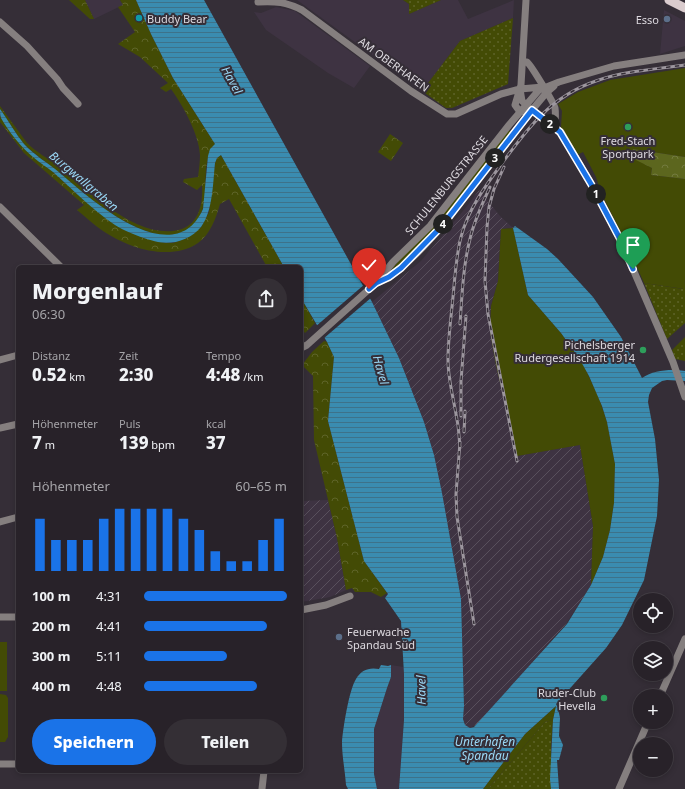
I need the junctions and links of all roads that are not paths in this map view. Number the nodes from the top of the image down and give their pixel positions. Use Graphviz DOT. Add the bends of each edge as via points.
graph roads {
  1 [pos="526,0"];
  2 [pos="670,0"];
  3 [pos="258,2"];
  4 [pos="685,8"];
  5 [pos="0,22"];
  6 [pos="684,55"];
  7 [pos="523,62"];
  8 [pos="520,89"];
  9 [pos="545,90"];
  10 [pos="78,104"];
  11 [pos="526,104"];
  12 [pos="532,110"];
  13 [pos="520,112"];
  14 [pos="555,128"];
  15 [pos="0,207"];
  16 [pos="58,265"];
  17 [pos="376,283"];
  18 [pos="303,347"];
  19 [pos="16,356"];
  20 [pos="0,360"];
  21 [pos="685,397"];
  22 [pos="16,424"];
  23 [pos="0,428"];
  24 [pos="16,518"];
  25 [pos="0,522"];
  26 [pos="350,596"];
  27 [pos="303,610"];
  28 [pos="0,617"];
  29 [pos="16,617"];
  30 [pos="685,639"];
  31 [pos="663,689"];
  32 [pos="645,729"];
  33 [pos="0,764"];
  34 [pos="16,764"];
  35 [pos="264,773"];
  36 [pos="262,789"];
  37 [pos="619,789"];
  1 -- 7 [label="street"];
  2 -- 4 [label="main road"];
  3 -- 8 [label="street, AM OBERHAFEN" via="274,1 302,10 411,91 447,114 456,114 501,94"];
  5 -- 10 [label="street" via="27,46"];
  6 -- 9 [label="street, SCHULENBURGSTRASSE" via="614,66 559,82"];
  7 -- 8 [label="street"];
  7 -- 9 [label="street" via="531,64"];
  8 -- 9 [label="street"];
  8 -- 11 [label="street" via="522,101"];
  8 -- 13 [label="street" via="515,105"];
  9 -- 11 [label="street, SCHULENBURGSTRASSE" via="539,90"];
  9 -- 12 [label="street, SCHULENBURGSTRASSE"];
  9 -- 14 [label="street" via="555,108"];
  11 -- 12 [label="street"];
  11 -- 13 [label="street, SCHULENBURGSTRASSE"];
  12 -- 13 [label="street"];
  12 -- 14 [label="street"];
  12 -- 17 [label="street, SCHULENBURGSTRASSE" via="441,227 401,268"];
  13 -- 17 [label="street, SCHULENBURGSTRASSE" via="430,226"];
  14 -- 21 [label="street" via="564,138 591,184 620,239 673,362"];
  15 -- 16 [label="street"];
  17 -- 18 [label="street"];
  19 -- 20 [label="street"];
  22 -- 23 [label="street"];
  24 -- 25 [label="street"];
  26 -- 27 [label="street"];
  28 -- 29 [label="street"];
  30 -- 31 [label="street"];
  32 -- 37 [label="street"];
  33 -- 34 [label="street"];
  35 -- 36 [label="street"];
}
